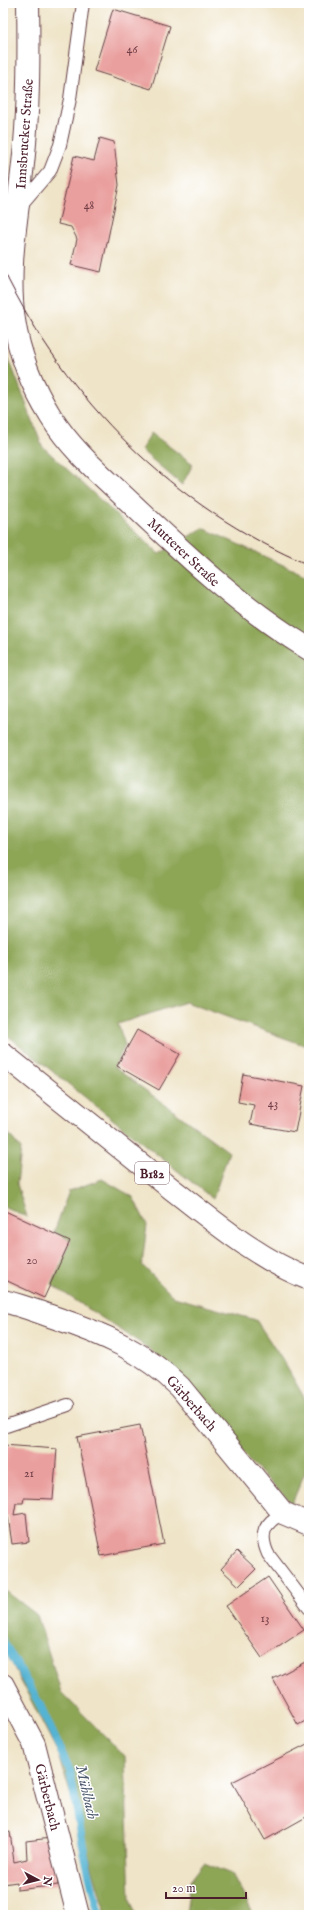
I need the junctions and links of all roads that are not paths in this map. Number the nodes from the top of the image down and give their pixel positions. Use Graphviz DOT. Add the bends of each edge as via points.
graph roads {
  1 [pos="28,3"];
  2 [pos="83,3"];
  3 [pos="18,208"];
  4 [pos="8,311"];
  5 [pos="69,442"];
  6 [pos="309,649"];
  7 [pos="3,1054"];
  8 [pos="309,1279"];
  9 [pos="3,1302"];
  10 [pos="68,1405"];
  11 [pos="3,1428"];
  12 [pos="283,1513"];
  13 [pos="309,1524"];
  14 [pos="309,1608"];
  15 [pos="3,1685"];
  16 [pos="78,1915"];
  1 -- 3 [label="main road, Innsbrucker Straße" via="28,115"];
  2 -- 3 [label="lane" via="70,99 60,145 50,171"];
  3 -- 4 [label="main road, Innsbrucker Straße"];
  4 -- 5 [label="main road, Innsbrucker Straße" via="29,375 52,418"];
  5 -- 6 [label="main road, Mutterer Straße" via="204,572 258,616"];
  7 -- 8 [label="main road, B182" via="237,1239 277,1264"];
  9 -- 12 [label="main road, Gärberbach" via="94,1331 120,1343 162,1369 180,1387"];
  10 -- 11 [label="lane"];
  12 -- 13 [label="main road, Gärberbach"];
  12 -- 14 [label="lane" via="269,1522 262,1538 268,1554"];
  15 -- 16 [label="main road, Gärberbach" via="34,1744"];
}
